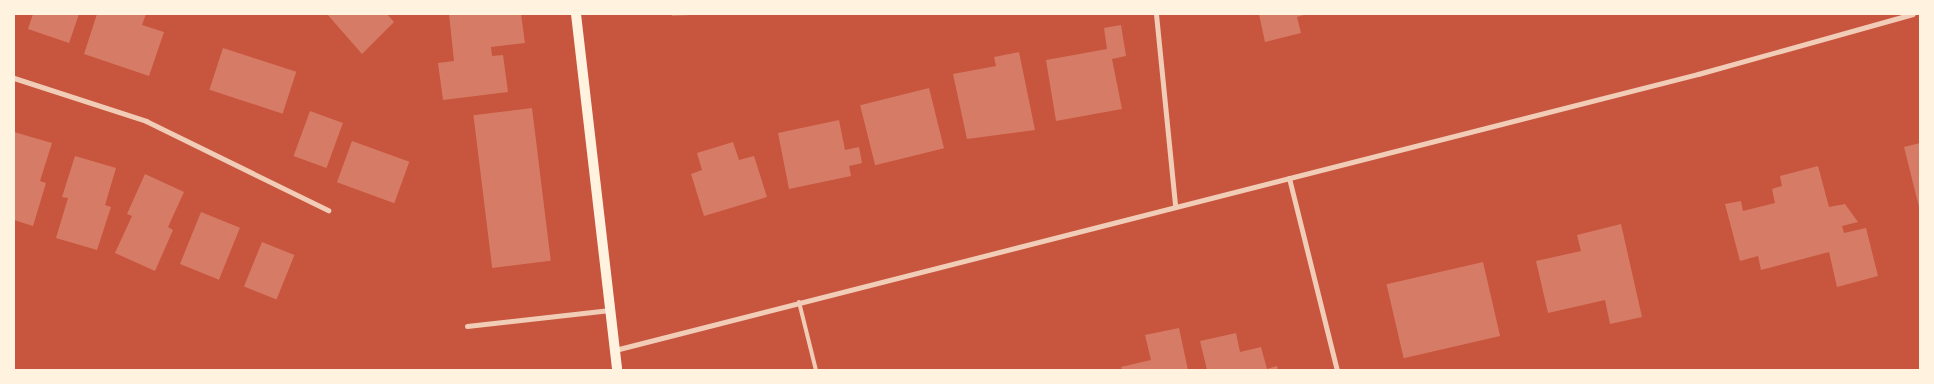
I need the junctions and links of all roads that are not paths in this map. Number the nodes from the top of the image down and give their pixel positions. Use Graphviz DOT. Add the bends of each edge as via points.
graph roads {
  1 [pos="576,14"];
  2 [pos="1156,14"];
  3 [pos="1913,14"];
  4 [pos="14,78"];
  5 [pos="1289,178"];
  6 [pos="1175,205"];
  7 [pos="328,210"];
  8 [pos="799,302"];
  9 [pos="610,310"];
  10 [pos="467,326"];
  11 [pos="615,350"];
  12 [pos="617,370"];
  13 [pos="816,370"];
  14 [pos="1337,370"];
  1 -- 9 [label="main road"];
  2 -- 6 [label="street"];
  3 -- 5 [label="street" via="1698,74"];
  4 -- 7 [label="street" via="146,120"];
  5 -- 6 [label="street"];
  5 -- 14 [label="street"];
  6 -- 8 [label="street"];
  8 -- 11 [label="street"];
  8 -- 13 [label="lane"];
  9 -- 10 [label="street"];
  9 -- 11 [label="main road"];
  11 -- 12 [label="main road"];
}
